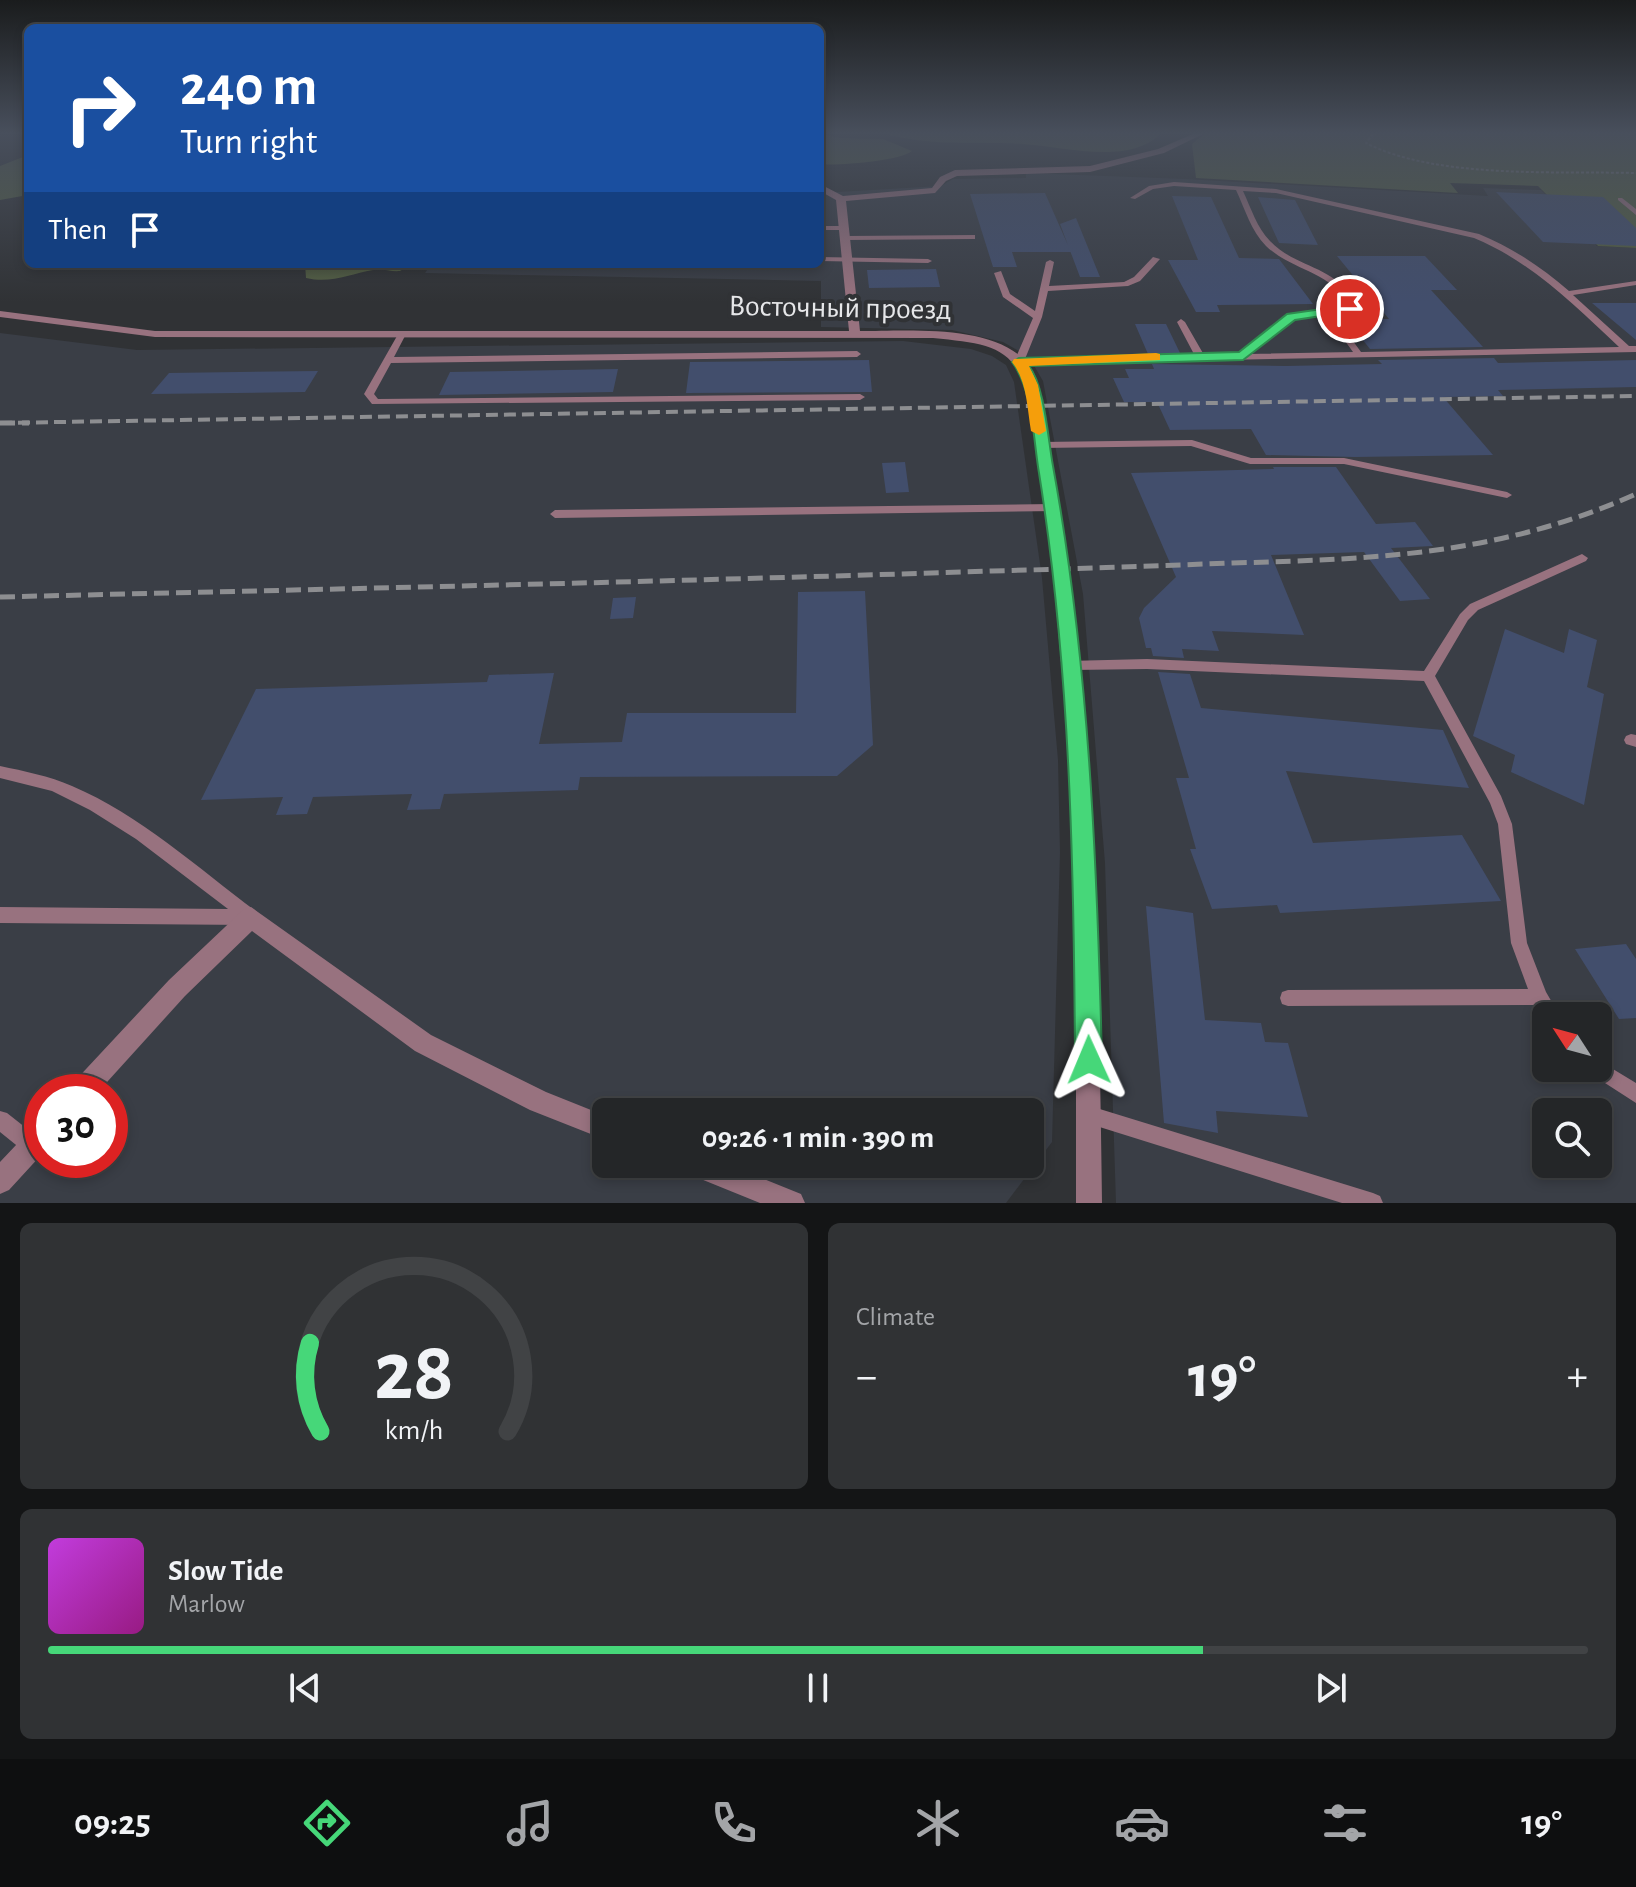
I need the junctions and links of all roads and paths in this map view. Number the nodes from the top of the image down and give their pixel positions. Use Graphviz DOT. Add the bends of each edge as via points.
graph roads {
  1 [pos="825,190"];
  2 [pos="934,190"];
  3 [pos="1146,190"];
  4 [pos="1240,190"];
  5 [pos="1251,190"];
  6 [pos="1133,198"];
  7 [pos="841,199"];
  8 [pos="1620,199"];
  9 [pos="1636,213"];
  10 [pos="824,229"];
  11 [pos="845,233"];
  12 [pos="972,237"];
  13 [pos="824,259"];
  14 [pos="1156,259"];
  15 [pos="928,261"];
  16 [pos="848,262"];
  17 [pos="1050,262"];
  18 [pos="998,273"];
  19 [pos="1636,283"];
  20 [pos="1045,289"];
  21 [pos="1567,294"];
  22 [pos="1329,313"];
  23 [pos="0,314"];
  24 [pos="1038,317"];
  25 [pos="1181,322"];
  26 [pos="855,334"];
  27 [pos="401,336"];
  28 [pos="1631,349"];
  29 [pos="857,354"];
  30 [pos="1359,355"];
  31 [pos="1243,356"];
  32 [pos="1200,357"];
  33 [pos="388,360"];
  34 [pos="1019,362"];
  35 [pos="860,397"];
  36 [pos="1041,445"];
  37 [pos="1507,495"];
  38 [pos="1052,508"];
  39 [pos="555,514"];
  40 [pos="1582,558"];
  41 [pos="1073,665"];
  42 [pos="1428,676"];
  43 [pos="0,772"];
  44 [pos="0,915"];
  45 [pos="251,917"];
  46 [pos="1540,997"];
  47 [pos="1288,998"];
  48 [pos="1543,1002"];
  49 [pos="98,1074"];
  50 [pos="1612,1078"];
  51 [pos="1636,1094"];
  52 [pos="1090,1115"];
  53 [pos="0,1120"];
  54 [pos="592,1122"];
  55 [pos="24,1133"];
  56 [pos="24,1156"];
  57 [pos="730,1178"];
  58 [pos="0,1181"];
  59 [pos="792,1203"];
  60 [pos="1089,1203"];
  61 [pos="1373,1203"];
  1 -- 7 [label="street"];
  2 -- 7 [label="street"];
  3 -- 6 [label="lane"];
  4 -- 22 [label="lane" via="1271,246 1329,278 1350,298 1350,309"];
  5 -- 21 [label="lane" via="1304,195 1476,236 1520,255"];
  7 -- 11 [label="street"];
  8 -- 9 [label="lane"];
  10 -- 11 [label="lane"];
  11 -- 12 [label="lane"];
  11 -- 16 [label="street"];
  13 -- 16 [label="lane"];
  14 -- 20 [label="lane" via="1125,284"];
  15 -- 16 [label="lane"];
  16 -- 26 [label="street"];
  17 -- 20 [label="lane"];
  18 -- 24 [label="lane" via="1006,295"];
  19 -- 21 [label="lane"];
  20 -- 24 [label="lane"];
  21 -- 28 [label="lane"];
  22 -- 30 [label="lane"];
  22 -- 31 [label="lane" via="1291,317"];
  23 -- 27 [label="street, Восточный проезд" via="155,334"];
  24 -- 34 [label="lane"];
  25 -- 32 [label="lane"];
  26 -- 27 [label="street, Восточный проезд"];
  26 -- 34 [label="street, Восточный проезд" via="968,340 1001,349"];
  27 -- 33 [label="lane"];
  28 -- 30 [label="lane"];
  29 -- 33 [label="lane"];
  30 -- 31 [label="lane"];
  31 -- 32 [label="lane"];
  32 -- 34 [label="lane"];
  33 -- 35 [label="lane" via="369,394 375,402"];
  34 -- 36 [label="street" via="1031,385"];
  36 -- 37 [label="lane" via="1192,443 1250,461 1344,461"];
  36 -- 38 [label="street"];
  38 -- 39 [label="lane"];
  38 -- 41 [label="street"];
  40 -- 42 [label="lane" via="1474,607"];
  41 -- 42 [label="lane"];
  41 -- 52 [label="street"];
  42 -- 46 [label="lane" via="1505,824 1519,943"];
  43 -- 45 [label="lane" via="72,792"];
  44 -- 45 [label="lane"];
  45 -- 49 [label="street"];
  45 -- 54 [label="street" via="423,1043"];
  46 -- 47 [label="lane"];
  46 -- 48 [label="lane"];
  50 -- 51 [label="lane"];
  52 -- 60 [label="street"];
  52 -- 61 [label="lane"];
  53 -- 55 [label="lane"];
  56 -- 58 [label="street"];
  57 -- 59 [label="street"];
}
